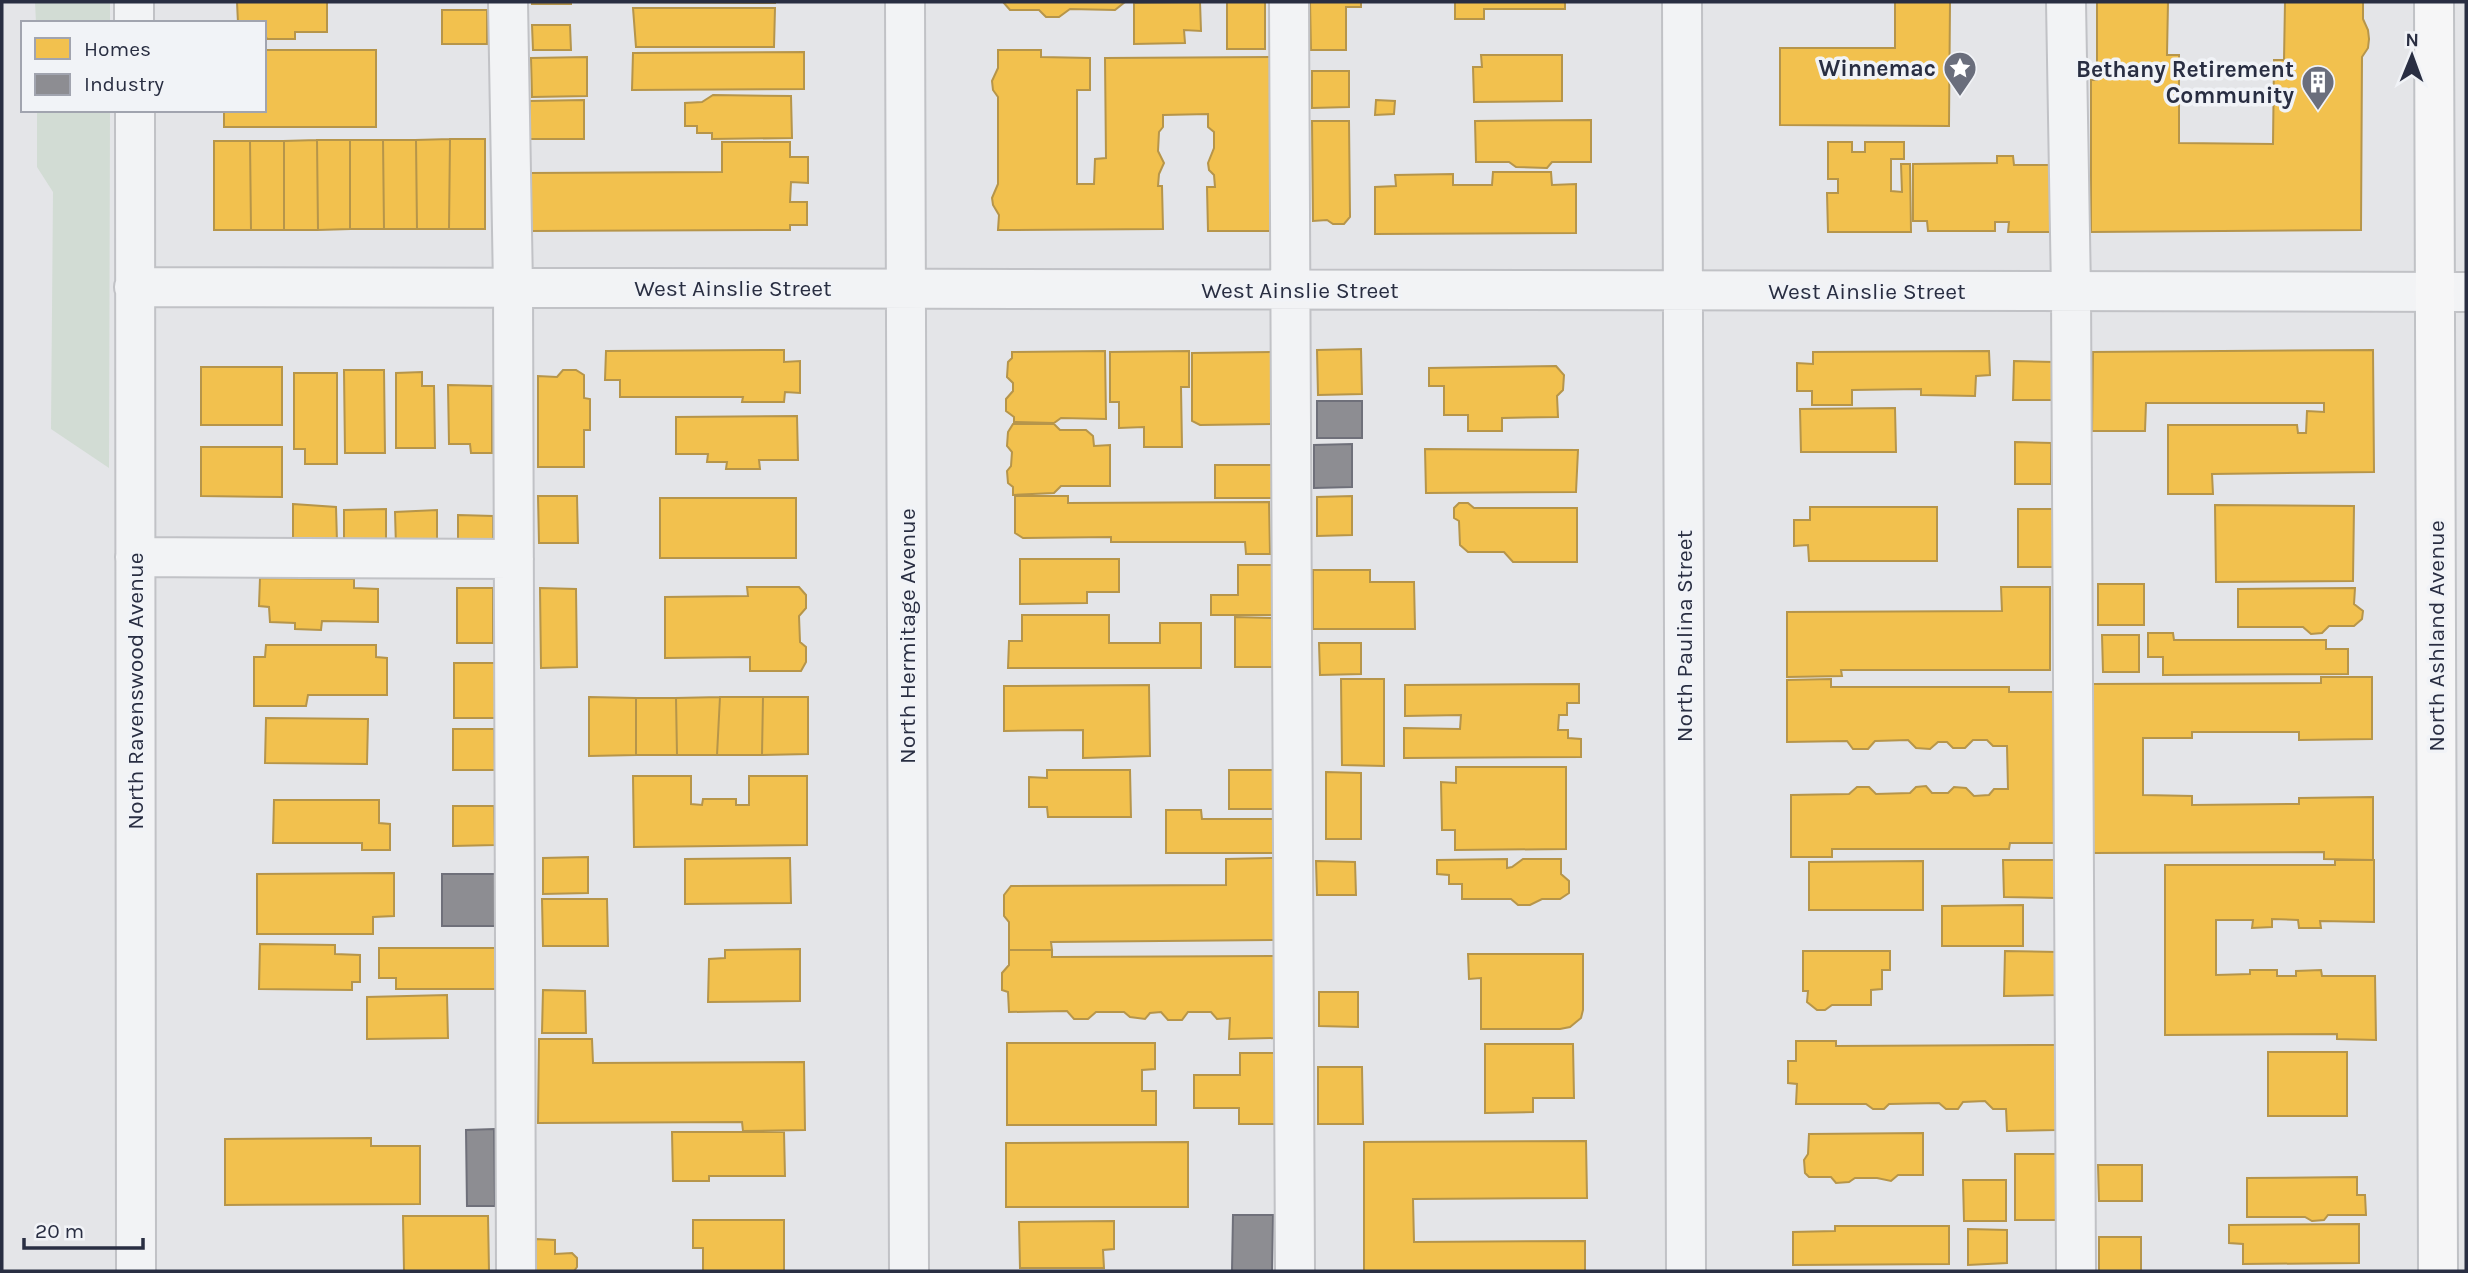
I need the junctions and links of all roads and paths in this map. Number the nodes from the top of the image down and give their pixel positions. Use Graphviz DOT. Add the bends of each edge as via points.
graph roads {
  1 [pos="134,2"];
  2 [pos="508,2"];
  3 [pos="905,2"];
  4 [pos="1289,2"];
  5 [pos="1682,2"];
  6 [pos="2066,2"];
  7 [pos="2434,2"];
  8 [pos="134,21"];
  9 [pos="135,112"];
  10 [pos="134,287"];
  11 [pos="513,287"];
  12 [pos="906,289"];
  13 [pos="1289,290"];
  14 [pos="1683,291"];
  15 [pos="2071,291"];
  16 [pos="2450,292"];
  17 [pos="135,557"];
  18 [pos="514,559"];
  19 [pos="136,1271"];
  20 [pos="516,1271"];
  21 [pos="909,1271"];
  22 [pos="1294,1271"];
  23 [pos="1686,1271"];
  24 [pos="2076,1271"];
  25 [pos="2438,1271"];
  1 -- 8 [label="street"];
  2 -- 11 [label="street"];
  3 -- 12 [label="street, North Hermitage Avenue"];
  4 -- 13 [label="street"];
  5 -- 14 [label="street, North Paulina Street"];
  6 -- 15 [label="street"];
  7 -- 16 [label="main road, North Ashland Avenue"];
  9 -- 10 [label="street, North Ravenswood Avenue"];
  10 -- 11 [label="street, West Ainslie Street"];
  10 -- 17 [label="street, North Ravenswood Avenue"];
  11 -- 12 [label="street, West Ainslie Street"];
  11 -- 18 [label="street"];
  12 -- 13 [label="street, West Ainslie Street"];
  12 -- 21 [label="street, North Hermitage Avenue"];
  13 -- 14 [label="street, West Ainslie Street"];
  13 -- 22 [label="street"];
  14 -- 15 [label="street, West Ainslie Street"];
  14 -- 23 [label="street, North Paulina Street"];
  15 -- 16 [label="street, West Ainslie Street"];
  15 -- 24 [label="street"];
  16 -- 25 [label="main road, North Ashland Avenue"];
  17 -- 18 [label="street"];
  17 -- 19 [label="street, North Ravenswood Avenue"];
  18 -- 20 [label="street"];
}
